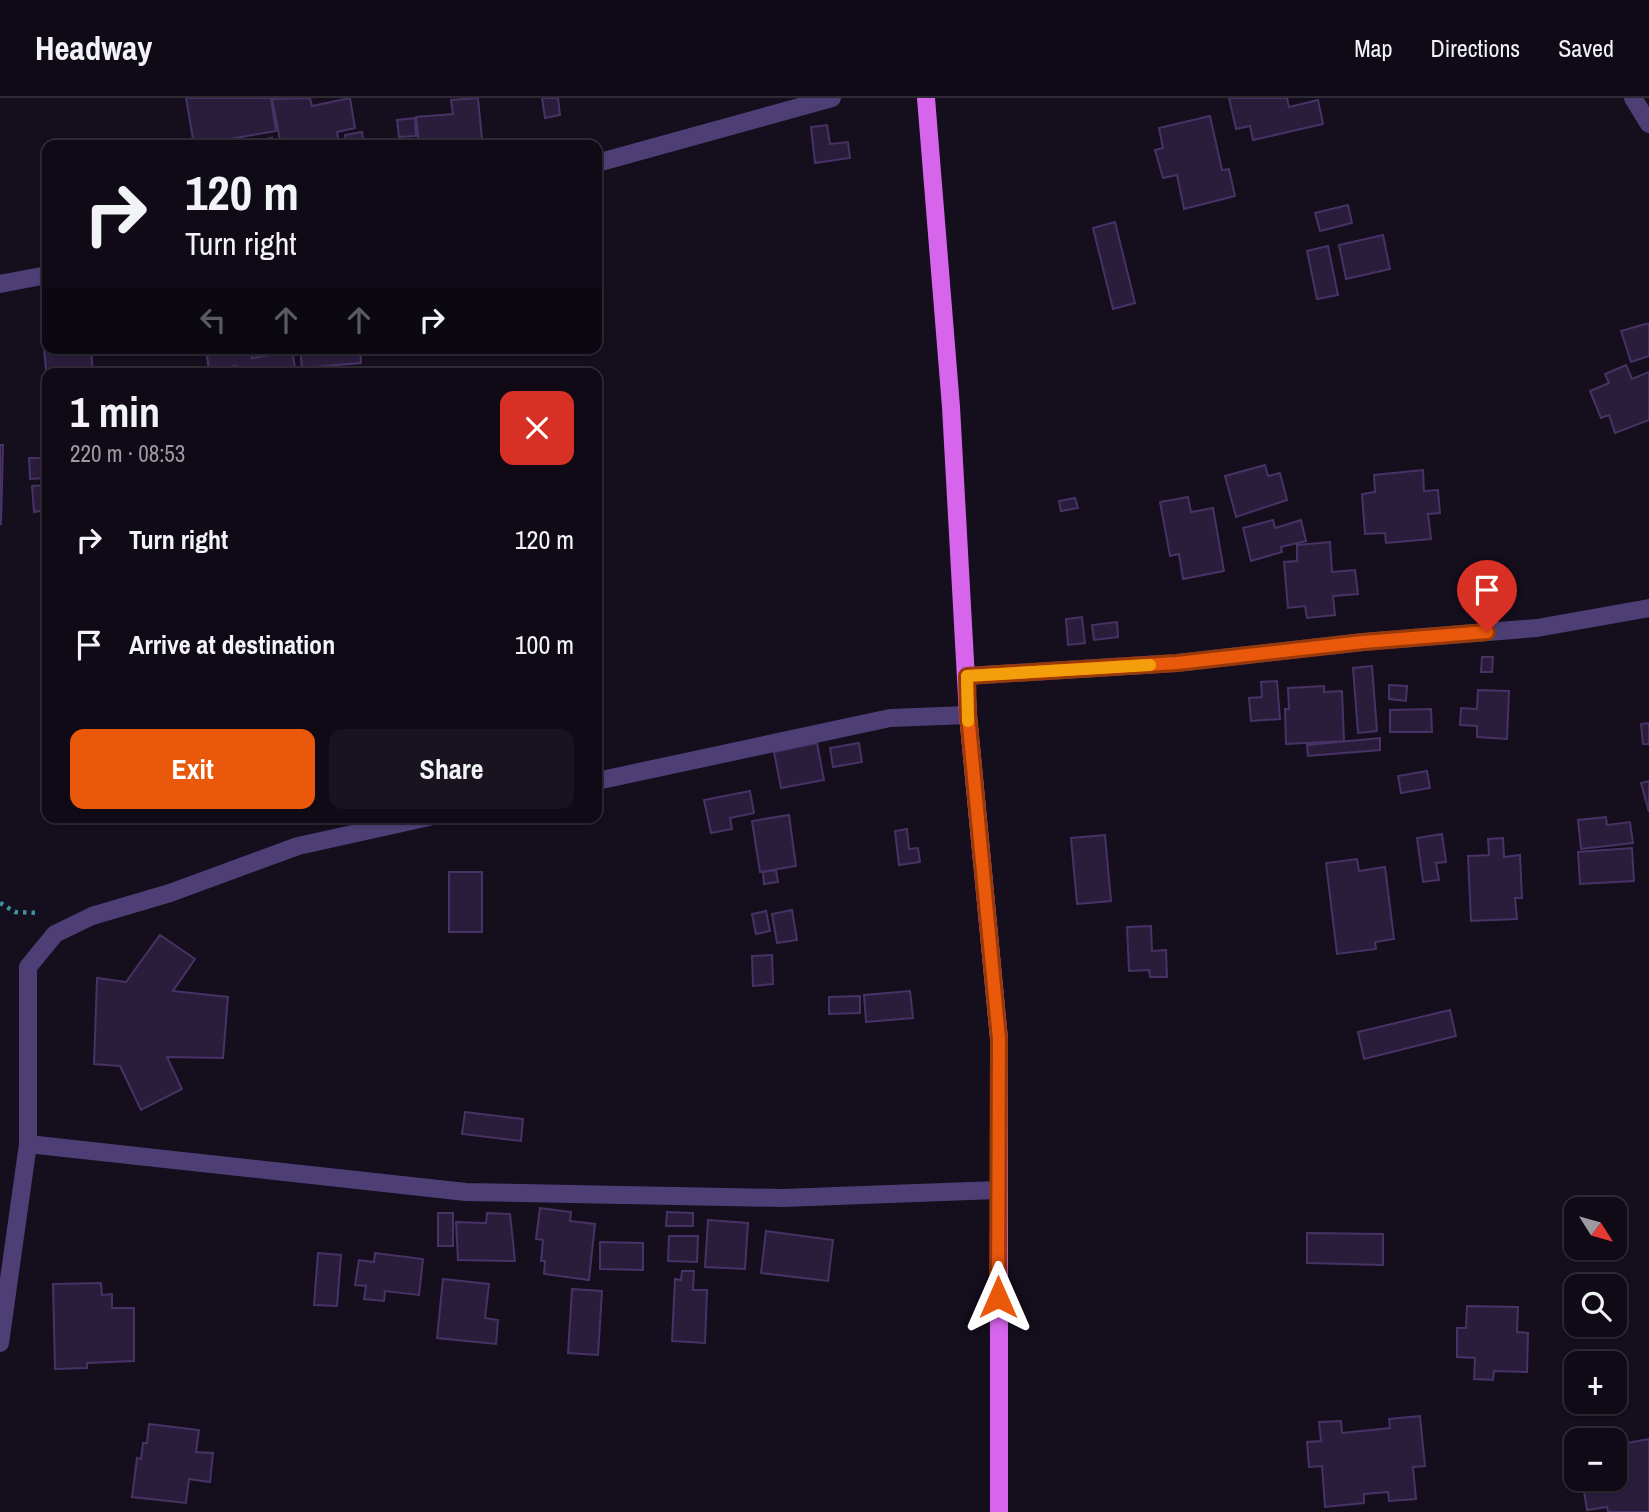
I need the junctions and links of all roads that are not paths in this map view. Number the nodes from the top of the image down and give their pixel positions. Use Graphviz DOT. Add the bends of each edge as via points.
graph roads {
  1 [pos="832,98"];
  2 [pos="926,98"];
  3 [pos="1633,98"];
  4 [pos="1649,124"];
  5 [pos="602,162"];
  6 [pos="42,276"];
  7 [pos="0,284"];
  8 [pos="1649,608"];
  9 [pos="967,676"];
  10 [pos="968,715"];
  11 [pos="602,780"];
  12 [pos="402,823"];
  13 [pos="28,1143"];
  14 [pos="998,1190"];
  15 [pos="0,1343"];
  16 [pos="999,1512"];
  1 -- 5 [label="street"];
  2 -- 9 [label="main road"];
  3 -- 4 [label="street"];
  6 -- 7 [label="street"];
  8 -- 9 [label="street" via="1537,628 1177,663"];
  9 -- 10 [label="main road"];
  10 -- 11 [label="street" via="890,718"];
  10 -- 14 [label="main road" via="999,1039"];
  12 -- 13 [label="street" via="298,846 92,916 55,934 28,967"];
  13 -- 14 [label="street" via="466,1192 783,1198"];
  13 -- 15 [label="street"];
  14 -- 16 [label="main road"];
}
